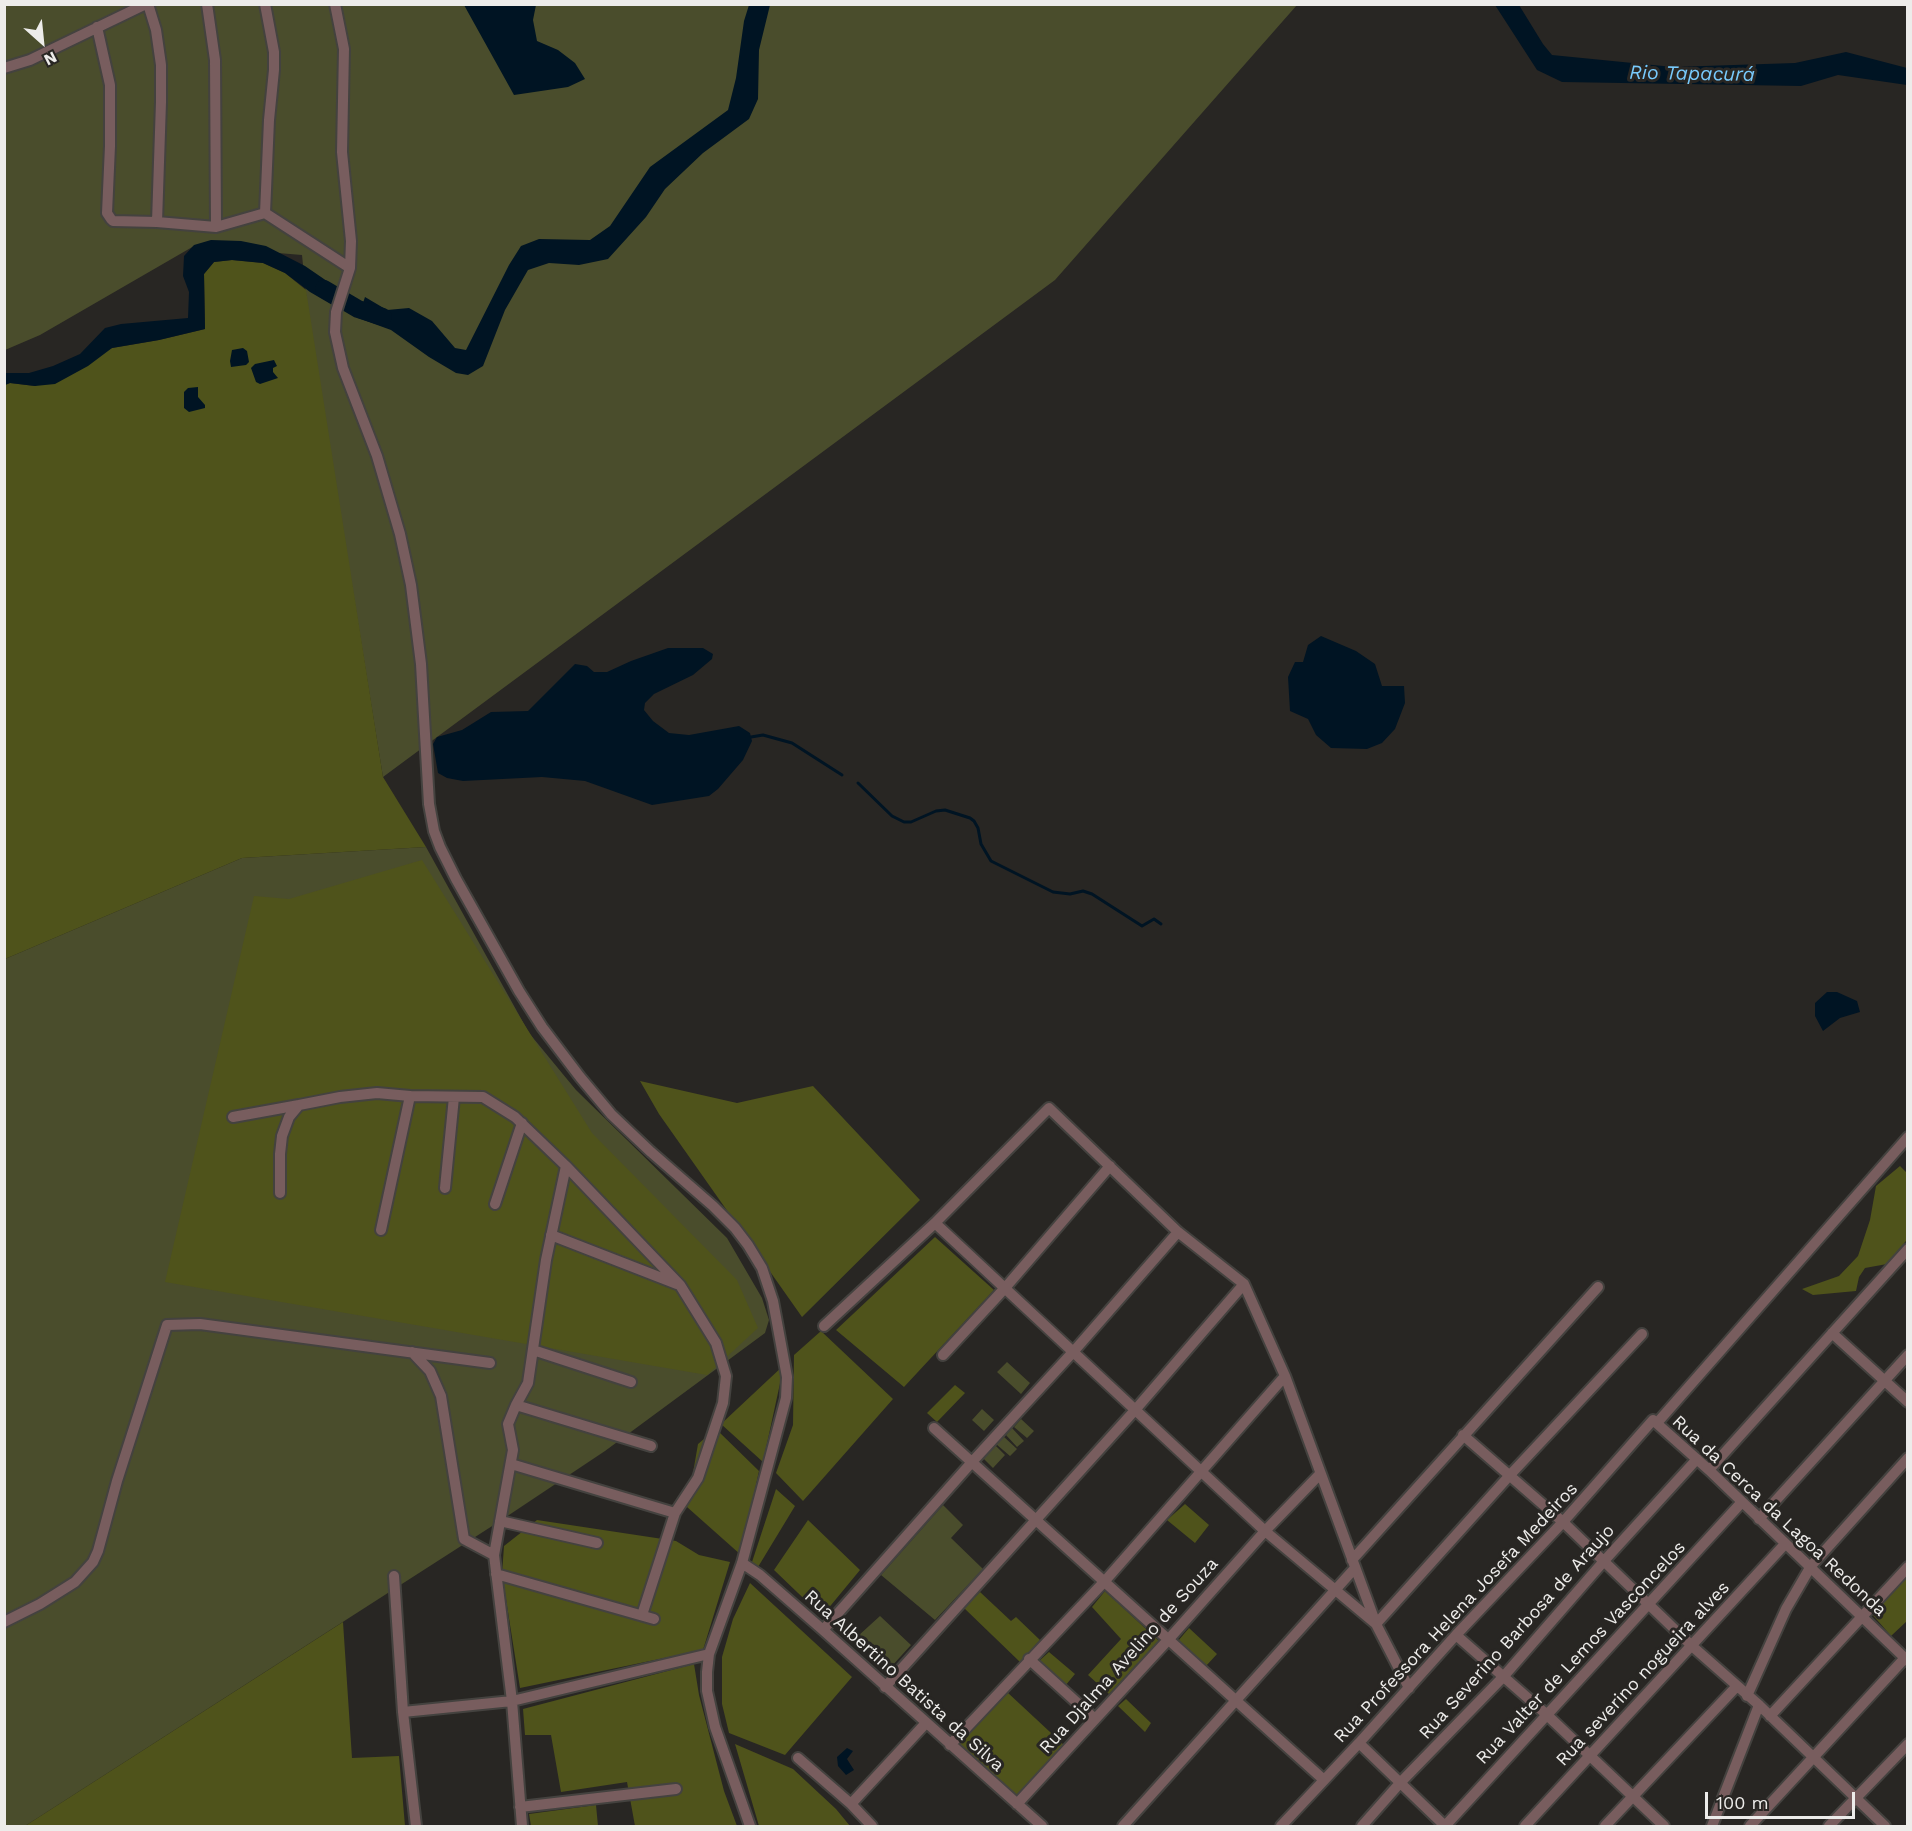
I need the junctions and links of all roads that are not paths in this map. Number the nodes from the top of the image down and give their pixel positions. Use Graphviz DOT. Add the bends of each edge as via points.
graph roads {
  1 [pos="147,4"];
  2 [pos="207,4"];
  3 [pos="265,4"];
  4 [pos="335,4"];
  5 [pos="97,27"];
  6 [pos="4,68"];
  7 [pos="265,213"];
  8 [pos="157,222"];
  9 [pos="216,227"];
  10 [pos="350,268"];
  11 [pos="410,1096"];
  12 [pos="454,1096"];
  13 [pos="299,1105"];
  14 [pos="233,1117"];
  15 [pos="522,1124"];
  16 [pos="1908,1137"];
  17 [pos="566,1166"];
  18 [pos="1110,1166"];
  19 [pos="445,1188"];
  20 [pos="280,1193"];
  21 [pos="495,1204"];
  22 [pos="935,1223"];
  23 [pos="381,1230"];
  24 [pos="1178,1232"];
  25 [pos="551,1235"];
  26 [pos="1908,1249"];
  27 [pos="1244,1284"];
  28 [pos="680,1285"];
  29 [pos="1598,1287"];
  30 [pos="1005,1288"];
  31 [pos="824,1326"];
  32 [pos="1832,1333"];
  33 [pos="1642,1334"];
  34 [pos="533,1350"];
  35 [pos="1074,1351"];
  36 [pos="412,1352"];
  37 [pos="943,1355"];
  38 [pos="1908,1355"];
  39 [pos="490,1363"];
  40 [pos="1285,1376"];
  41 [pos="1884,1381"];
  42 [pos="631,1382"];
  43 [pos="1908,1402"];
  44 [pos="516,1405"];
  45 [pos="1136,1409"];
  46 [pos="1655,1422"];
  47 [pos="934,1428"];
  48 [pos="1463,1435"];
  49 [pos="651,1446"];
  50 [pos="1908,1458"];
  51 [pos="1697,1459"];
  52 [pos="972,1462"];
  53 [pos="511,1464"];
  54 [pos="1201,1470"];
  55 [pos="1709,1470"];
  56 [pos="1320,1474"];
  57 [pos="1510,1475"];
  58 [pos="1742,1502"];
  59 [pos="675,1513"];
  60 [pos="1036,1519"];
  61 [pos="1759,1519"];
  62 [pos="500,1521"];
  63 [pos="1563,1522"];
  64 [pos="1265,1530"];
  65 [pos="597,1543"];
  66 [pos="1785,1544"];
  67 [pos="494,1555"];
  68 [pos="1604,1561"];
  69 [pos="742,1563"];
  70 [pos="1353,1564"];
  71 [pos="1811,1566"];
  72 [pos="1908,1567"];
  73 [pos="496,1574"];
  74 [pos="394,1576"];
  75 [pos="1104,1582"];
  76 [pos="1335,1590"];
  77 [pos="1650,1603"];
  78 [pos="642,1616"];
  79 [pos="1861,1616"];
  80 [pos="654,1619"];
  81 [pos="4,1622"];
  82 [pos="1376,1624"];
  83 [pos="824,1630"];
  84 [pos="1456,1635"];
  85 [pos="1168,1640"];
  86 [pos="1692,1646"];
  87 [pos="709,1654"];
  88 [pos="1029,1659"];
  89 [pos="1906,1659"];
  90 [pos="1504,1676"];
  91 [pos="1737,1686"];
  92 [pos="885,1687"];
  93 [pos="1409,1688"];
  94 [pos="1747,1696"];
  95 [pos="512,1701"];
  96 [pos="1236,1701"];
  97 [pos="1759,1706"];
  98 [pos="403,1712"];
  99 [pos="1546,1714"];
  100 [pos="1770,1716"];
  101 [pos="1095,1719"];
  102 [pos="926,1723"];
  103 [pos="1359,1743"];
  104 [pos="1908,1744"];
  105 [pos="950,1745"];
  106 [pos="1589,1755"];
  107 [pos="798,1758"];
  108 [pos="1814,1758"];
  109 [pos="1324,1780"];
  110 [pos="1400,1783"];
  111 [pos="676,1789"];
  112 [pos="1632,1796"];
  113 [pos="1855,1799"];
  114 [pos="851,1804"];
  115 [pos="1017,1804"];
  116 [pos="520,1807"];
  117 [pos="416,1827"];
  118 [pos="522,1827"];
  119 [pos="750,1827"];
  120 [pos="872,1827"];
  121 [pos="1042,1827"];
  122 [pos="1123,1827"];
  123 [pos="1281,1827"];
  124 [pos="1362,1827"];
  125 [pos="1445,1827"];
  126 [pos="1525,1827"];
  127 [pos="1605,1827"];
  128 [pos="1664,1827"];
  129 [pos="1712,1827"];
  130 [pos="1750,1827"];
  131 [pos="1829,1827"];
  132 [pos="1885,1827"];
  1 -- 5 [label="street"];
  1 -- 8 [label="street" via="156,30 160,64"];
  2 -- 9 [label="street" via="214,60"];
  3 -- 7 [label="street" via="274,52"];
  4 -- 10 [label="street" via="344,49 342,152"];
  5 -- 6 [label="street" via="30,60"];
  5 -- 8 [label="street" via="110,85 107,213 113,221"];
  7 -- 9 [label="street"];
  7 -- 10 [label="street"];
  8 -- 9 [label="street"];
  10 -- 69 [label="street" via="334,322 337,346 377,456 411,585 421,664 429,804 440,848 542,1027 611,1114 735,1228 762,1268 773,1301 787,1377 786,1398"];
  11 -- 12 [label="street"];
  11 -- 13 [label="street" via="377,1093"];
  11 -- 23 [label="street"];
  12 -- 15 [label="street" via="483,1097"];
  12 -- 19 [label="street"];
  13 -- 14 [label="street"];
  13 -- 20 [label="street" via="282,1136"];
  15 -- 17 [label="street"];
  15 -- 21 [label="street"];
  16 -- 46 [label="street, Rua Professora Helena Josefa Medeiros"];
  17 -- 25 [label="street"];
  17 -- 28 [label="street"];
  18 -- 22 [label="street" via="1049,1108"];
  18 -- 24 [label="street"];
  18 -- 30 [label="street"];
  22 -- 30 [label="street"];
  22 -- 31 [label="street"];
  24 -- 27 [label="street"];
  24 -- 35 [label="street"];
  25 -- 28 [label="street"];
  25 -- 34 [label="street"];
  26 -- 32 [label="street"];
  27 -- 40 [label="street"];
  27 -- 45 [label="street"];
  28 -- 59 [label="street" via="716,1343 726,1376 723,1403 698,1478"];
  29 -- 48 [label="street"];
  30 -- 35 [label="street"];
  30 -- 37 [label="street"];
  32 -- 41 [label="street"];
  32 -- 55 [label="street"];
  33 -- 57 [label="street"];
  34 -- 42 [label="street"];
  34 -- 44 [label="street" via="528,1383"];
  35 -- 45 [label="street"];
  35 -- 52 [label="street"];
  36 -- 39 [label="street"];
  36 -- 67 [label="street" via="430,1371 441,1396 464,1539"];
  36 -- 81 [label="street" via="200,1324 167,1325 93,1563 75,1582"];
  38 -- 41 [label="street"];
  40 -- 54 [label="street"];
  40 -- 56 [label="street"];
  41 -- 43 [label="street"];
  41 -- 61 [label="street"];
  44 -- 49 [label="street"];
  44 -- 53 [label="street" via="508,1424 513,1450"];
  45 -- 54 [label="street"];
  45 -- 60 [label="street"];
  46 -- 51 [label="street, Rua da Cerca da Lagoa Redonda"];
  46 -- 63 [label="street, Rua Professora Helena Josefa Medeiros"];
  47 -- 52 [label="street"];
  48 -- 57 [label="street"];
  48 -- 70 [label="street"];
  50 -- 71 [label="street"];
  51 -- 55 [label="street, Rua da Cerca da Lagoa Redonda"];
  51 -- 68 [label="street, Rua Severino Barbosa de Araujo"];
  52 -- 60 [label="street"];
  52 -- 83 [label="street"];
  53 -- 59 [label="street"];
  53 -- 62 [label="street"];
  54 -- 64 [label="street"];
  54 -- 75 [label="street"];
  55 -- 58 [label="street, Rua da Cerca da Lagoa Redonda"];
  56 -- 64 [label="street, Rua Djalma Avelino de Souza"];
  56 -- 70 [label="street"];
  57 -- 63 [label="street"];
  57 -- 82 [label="street"];
  58 -- 61 [label="street, Rua da Cerca da Lagoa Redonda"];
  58 -- 77 [label="street, Rua Valter de Lemos Vasconcelos"];
  59 -- 78 [label="street"];
  60 -- 75 [label="street"];
  60 -- 92 [label="street"];
  61 -- 66 [label="street, Rua da Cerca da Lagoa Redonda"];
  62 -- 65 [label="street"];
  62 -- 67 [label="street"];
  63 -- 68 [label="street"];
  63 -- 84 [label="street, Rua Professora Helena Josefa Medeiros"];
  64 -- 76 [label="street"];
  64 -- 85 [label="street, Rua Djalma Avelino de Souza"];
  66 -- 71 [label="street, Rua da Cerca da Lagoa Redonda"];
  66 -- 86 [label="street, Rua severino nogueira alves"];
  67 -- 73 [label="street"];
  68 -- 77 [label="street"];
  68 -- 90 [label="street, Rua Severino Barbosa de Araujo"];
  69 -- 83 [label="street, Rua Albertino Batista da Silva"];
  69 -- 87 [label="street"];
  70 -- 76 [label="street"];
  70 -- 82 [label="street"];
  71 -- 79 [label="street, Rua da Cerca da Lagoa Redonda"];
  71 -- 94 [label="street" via="1775,1632"];
  72 -- 79 [label="street"];
  73 -- 78 [label="street"];
  73 -- 95 [label="street"];
  74 -- 98 [label="street"];
  75 -- 85 [label="street"];
  75 -- 88 [label="street"];
  76 -- 82 [label="street"];
  76 -- 96 [label="street"];
  77 -- 86 [label="street"];
  77 -- 99 [label="street, Rua Valter de Lemos Vasconcelos"];
  78 -- 80 [label="street"];
  79 -- 89 [label="street, Rua da Cerca da Lagoa Redonda"];
  79 -- 100 [label="street"];
  82 -- 93 [label="street"];
  83 -- 92 [label="street, Rua Albertino Batista da Silva"];
  84 -- 90 [label="street"];
  84 -- 93 [label="street, Rua Professora Helena Josefa Medeiros"];
  85 -- 96 [label="street"];
  85 -- 101 [label="street, Rua Djalma Avelino de Souza"];
  86 -- 91 [label="street"];
  86 -- 106 [label="street, Rua severino nogueira alves"];
  87 -- 95 [label="street"];
  87 -- 119 [label="street" via="707,1690 715,1727"];
  88 -- 101 [label="street"];
  88 -- 105 [label="street"];
  89 -- 108 [label="street"];
  90 -- 99 [label="street"];
  90 -- 110 [label="street, Rua Severino Barbosa de Araujo"];
  91 -- 94 [label="street"];
  91 -- 112 [label="street"];
  92 -- 102 [label="street, Rua Albertino Batista da Silva"];
  93 -- 103 [label="street, Rua Professora Helena Josefa Medeiros"];
  94 -- 97 [label="street"];
  95 -- 98 [label="street"];
  95 -- 116 [label="street"];
  96 -- 109 [label="street"];
  96 -- 122 [label="street"];
  97 -- 100 [label="street"];
  97 -- 129 [label="street"];
  98 -- 117 [label="street"];
  99 -- 106 [label="street"];
  99 -- 125 [label="street, Rua Valter de Lemos Vasconcelos"];
  100 -- 108 [label="street"];
  101 -- 115 [label="street, Rua Djalma Avelino de Souza"];
  102 -- 105 [label="street, Rua Albertino Batista da Silva"];
  102 -- 114 [label="street"];
  103 -- 109 [label="street, Rua Professora Helena Josefa Medeiros"];
  103 -- 110 [label="street"];
  104 -- 113 [label="street"];
  105 -- 115 [label="street, Rua Albertino Batista da Silva"];
  106 -- 112 [label="street"];
  106 -- 126 [label="street, Rua severino nogueira alves"];
  107 -- 114 [label="street"];
  108 -- 113 [label="street"];
  108 -- 130 [label="street"];
  109 -- 123 [label="street, Rua Professora Helena Josefa Medeiros"];
  110 -- 124 [label="street, Rua Severino Barbosa de Araujo"];
  110 -- 125 [label="street"];
  111 -- 116 [label="street"];
  112 -- 127 [label="street"];
  112 -- 128 [label="street"];
  113 -- 131 [label="street"];
  113 -- 132 [label="street"];
  114 -- 120 [label="street"];
  115 -- 121 [label="street, Rua Albertino Batista da Silva"];
  116 -- 118 [label="street"];
}
